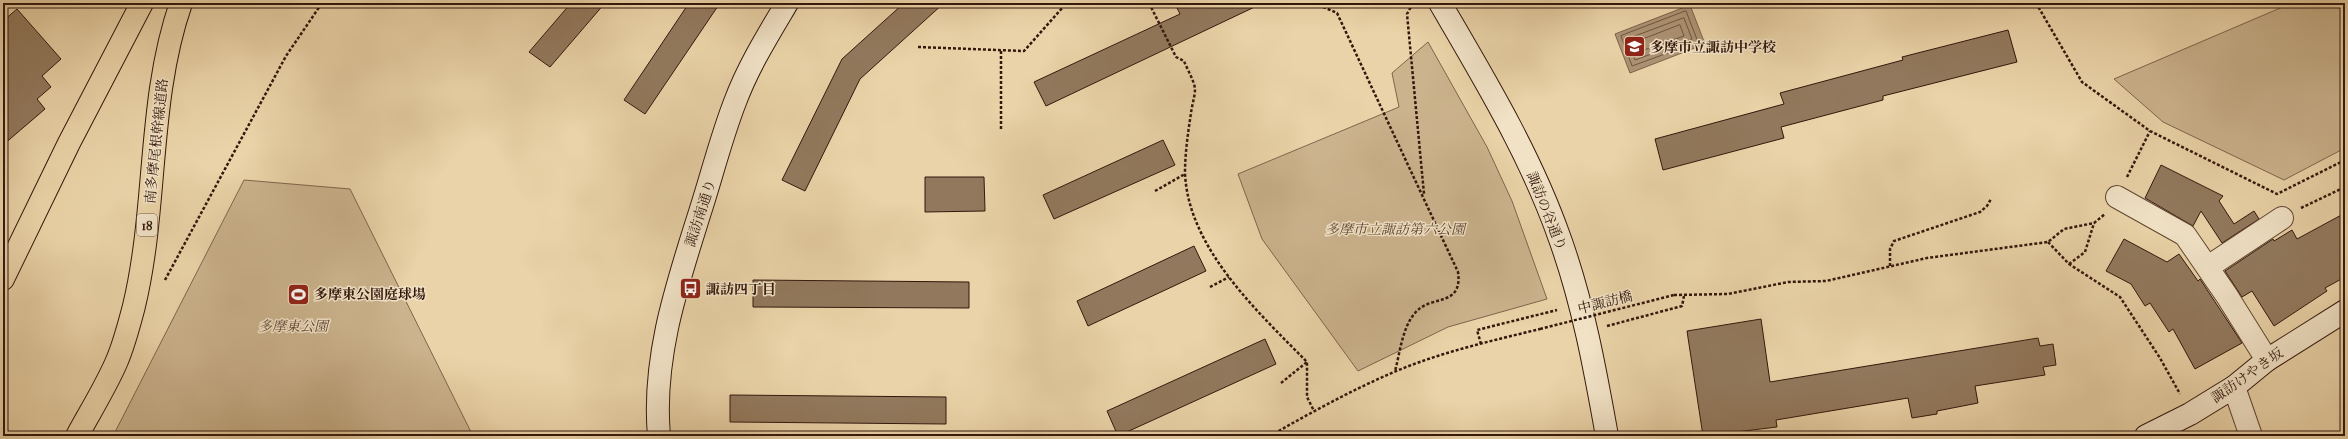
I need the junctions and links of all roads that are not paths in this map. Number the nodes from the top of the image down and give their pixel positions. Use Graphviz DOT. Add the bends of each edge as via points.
graph roads {
  1 [pos="142,3"];
  2 [pos="181,3"];
  3 [pos="787,3"];
  4 [pos="1440,3"];
  5 [pos="2117,197"];
  6 [pos="2287,207"];
  7 [pos="2208,267"];
  8 [pos="3,279"];
  9 [pos="2345,311"];
  10 [pos="2267,360"];
  11 [pos="2234,386"];
  12 [pos="77,436"];
  13 [pos="659,436"];
  14 [pos="1607,436"];
  15 [pos="2146,436"];
  16 [pos="2251,436"];
  1 -- 8 [label="main road" via="69,143"];
  2 -- 12 [label="main road, 南多摩尾根幹線道路 / 18" via="172,28 159,90 146,238 134,304 115,365"];
  3 -- 13 [label="street, 諏訪南通り" via="758,52 735,102 677,283 662,344 658,383"];
  4 -- 14 [label="street, 諏訪の谷通り" via="1501,108 1538,184 1560,240 1592,351"];
  5 -- 7 [label="street" via="2185,235"];
  6 -- 7 [label="street"];
  7 -- 10 [label="street"];
  9 -- 10 [label="street, 諏訪けやき坂"];
  10 -- 11 [label="street, 諏訪けやき坂"];
  11 -- 15 [label="street, 諏訪けやき坂" via="2190,414"];
  11 -- 16 [label="street"];
}
